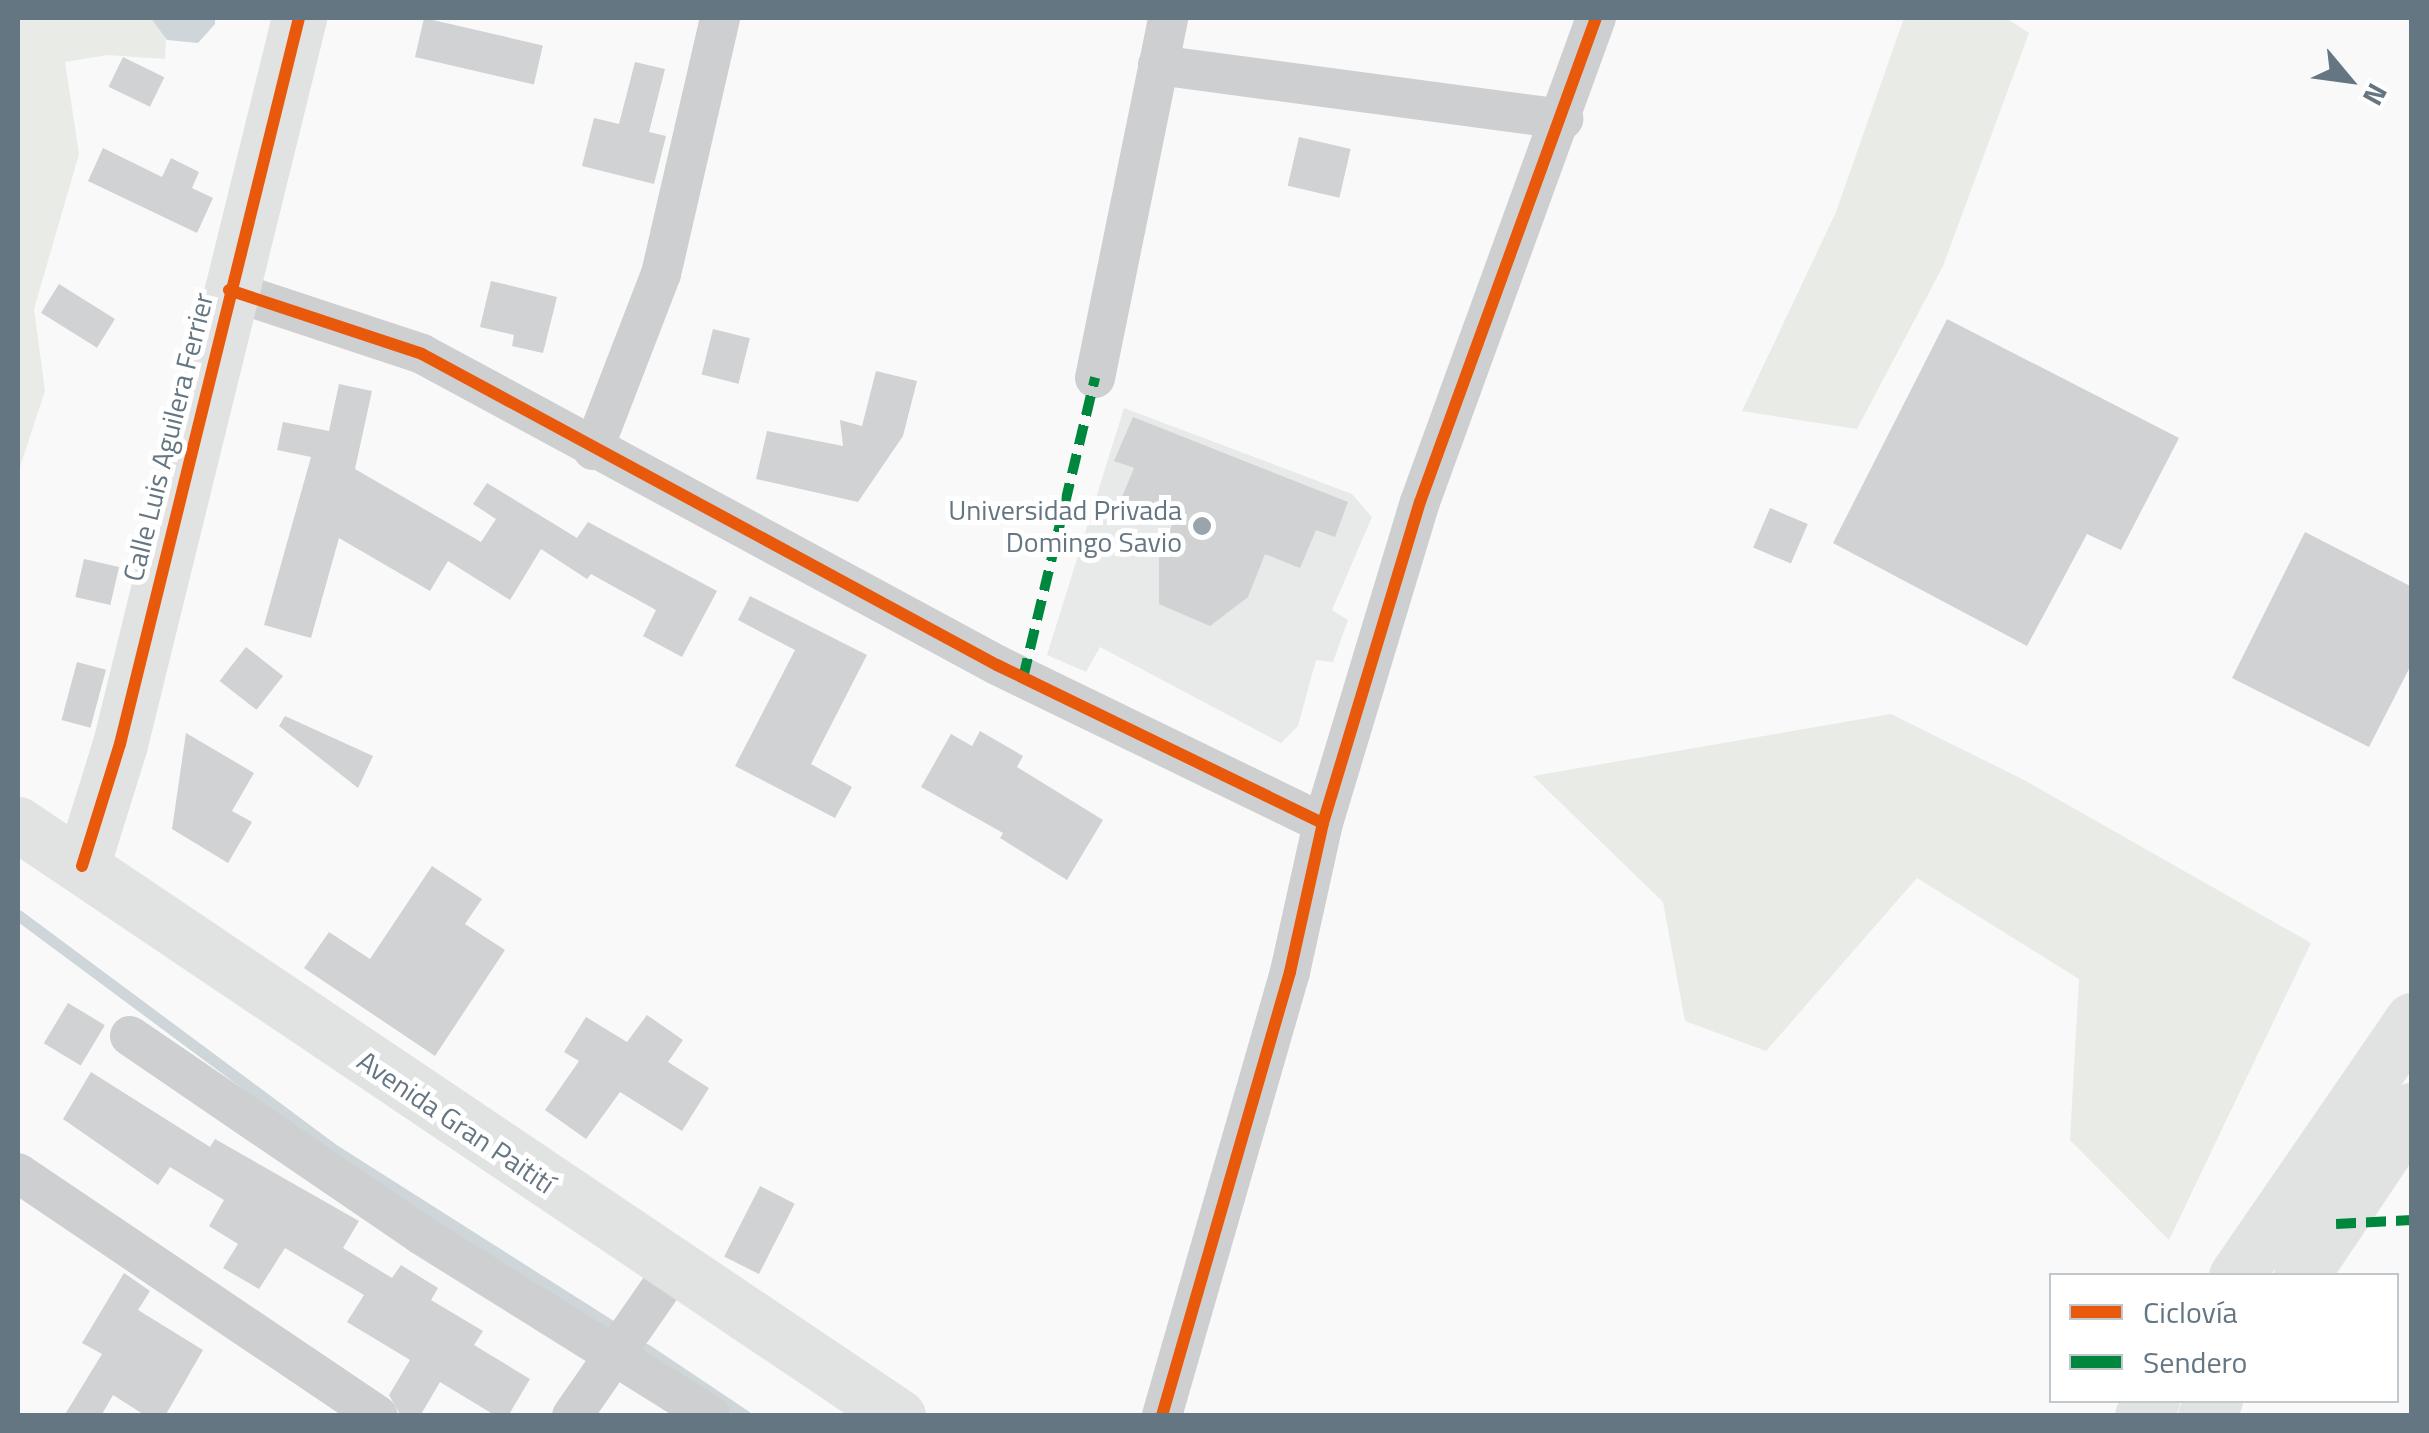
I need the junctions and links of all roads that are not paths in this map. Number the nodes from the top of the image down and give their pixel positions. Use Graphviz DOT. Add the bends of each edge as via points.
graph roads {
  1 [pos="299,18"];
  2 [pos="720,18"];
  3 [pos="1168,18"];
  4 [pos="1596,18"];
  5 [pos="1158,65"];
  6 [pos="1562,119"];
  7 [pos="230,290"];
  8 [pos="1096,378"];
  9 [pos="593,450"];
  10 [pos="1323,823"];
  11 [pos="18,824"];
  12 [pos="82,866"];
  13 [pos="2412,1020"];
  14 [pos="130,1036"];
  15 [pos="2412,1110"];
  16 [pos="18,1173"];
  17 [pos="673,1270"];
  18 [pos="2238,1273"];
  19 [pos="2303,1273"];
  20 [pos="616,1352"];
  21 [pos="378,1416"];
  22 [pos="572,1416"];
  23 [pos="711,1416"];
  24 [pos="898,1416"];
  25 [pos="1162,1416"];
  1 -- 7 [label="street, Calle Luis Aguilera Ferrier"];
  2 -- 9 [label="street" via="661,274"];
  3 -- 5 [label="street"];
  4 -- 6 [label="street"];
  5 -- 6 [label="street"];
  5 -- 8 [label="street"];
  6 -- 10 [label="street" via="1420,502"];
  7 -- 9 [label="street" via="422,354"];
  7 -- 12 [label="street, Calle Luis Aguilera Ferrier" via="120,744"];
  9 -- 10 [label="street" via="996,665"];
  10 -- 25 [label="street" via="1290,972"];
  11 -- 12 [label="street, Avenida Gran Paitití"];
  12 -- 17 [label="street, Avenida Gran Paitití"];
  13 -- 18 [label="street"];
  14 -- 20 [label="street" via="420,1234"];
  15 -- 19 [label="street"];
  16 -- 21 [label="street"];
  17 -- 20 [label="street"];
  17 -- 24 [label="street, Avenida Gran Paitití"];
  20 -- 22 [label="street"];
  20 -- 23 [label="street"];
}
